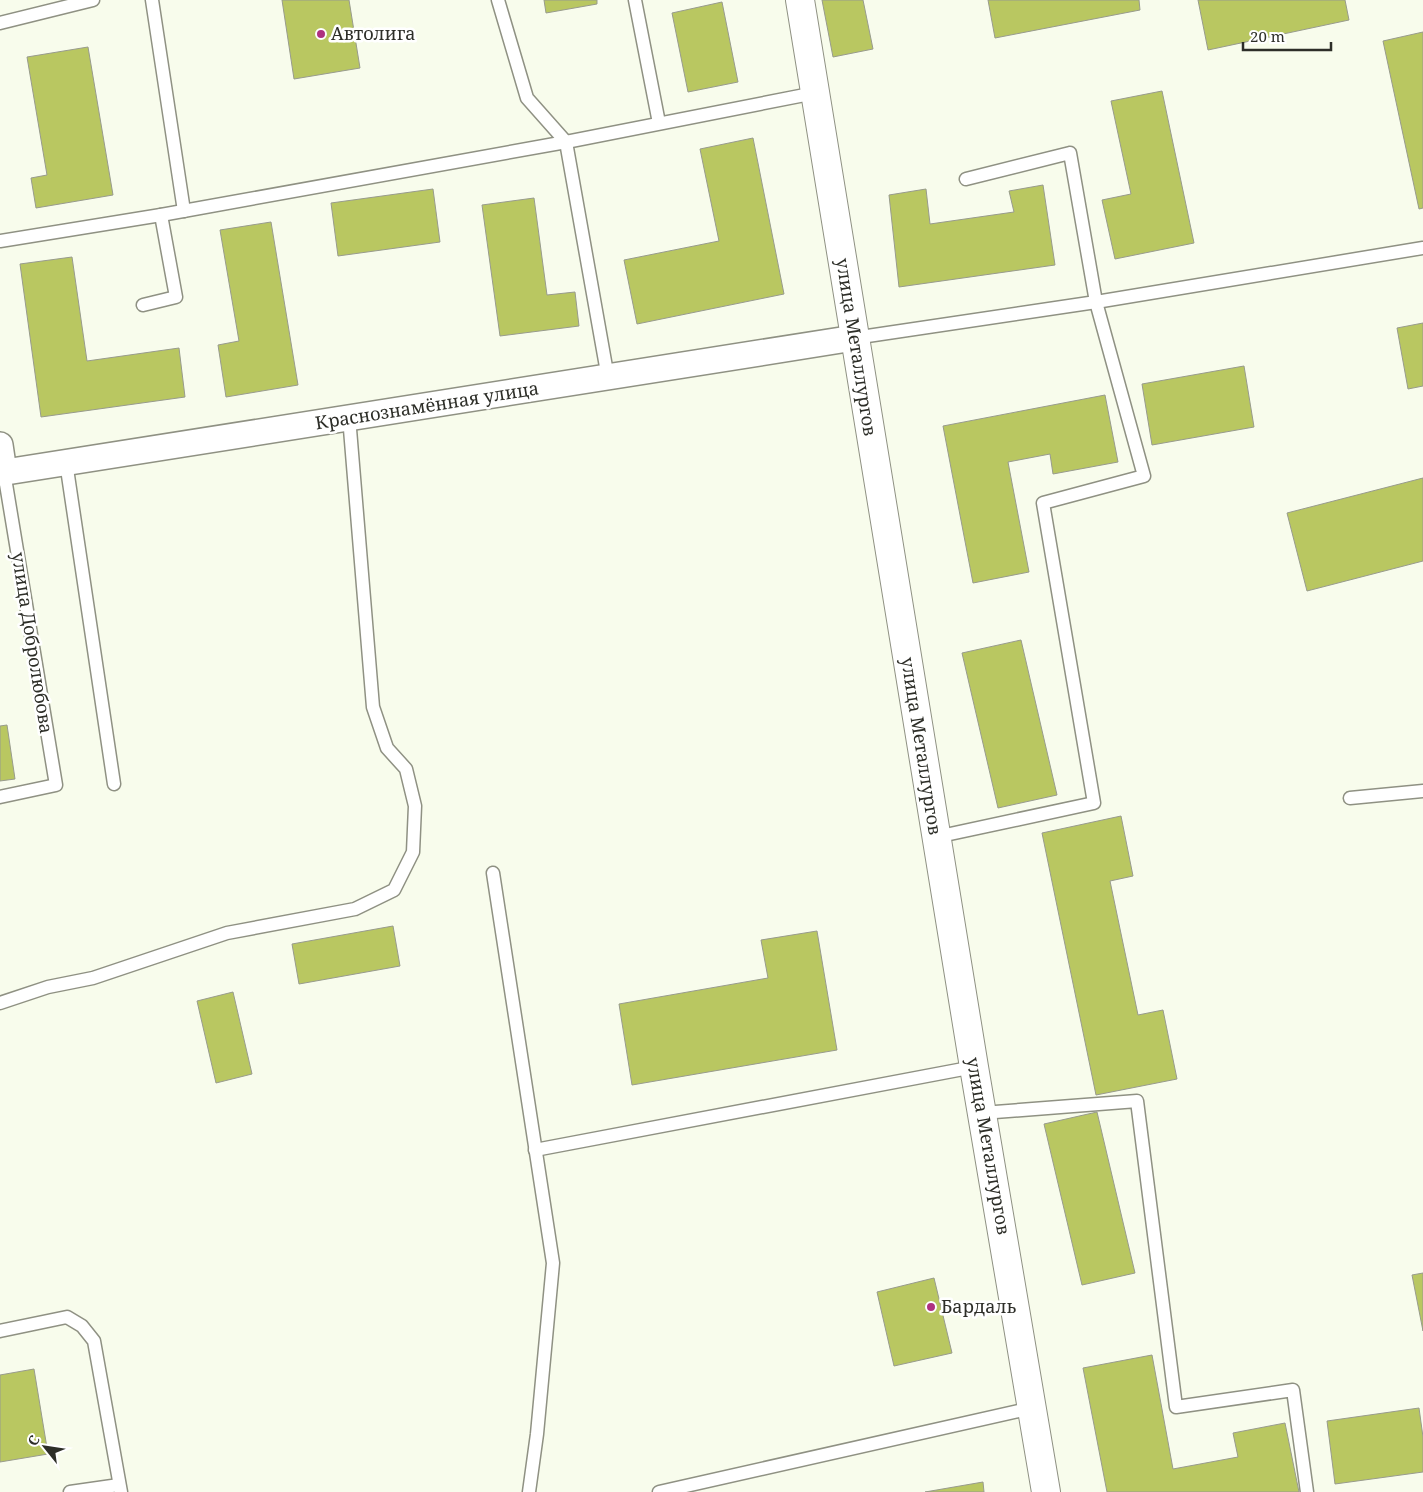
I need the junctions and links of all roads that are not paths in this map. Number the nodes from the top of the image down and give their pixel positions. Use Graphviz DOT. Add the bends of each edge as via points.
graph roads {
  1 [pos="93,0"];
  2 [pos="152,0"];
  3 [pos="498,0"];
  4 [pos="635,0"];
  5 [pos="800,0"];
  6 [pos="0,23"];
  7 [pos="814,93"];
  8 [pos="659,123"];
  9 [pos="566,142"];
  10 [pos="966,179"];
  11 [pos="184,211"];
  12 [pos="161,215"];
  13 [pos="0,241"];
  14 [pos="1423,248"];
  15 [pos="1096,302"];
  16 [pos="143,305"];
  17 [pos="854,338"];
  18 [pos="608,378"];
  19 [pos="349,417"];
  20 [pos="0,445"];
  21 [pos="66,462"];
  22 [pos="2,472"];
  23 [pos="114,784"];
  24 [pos="1423,791"];
  25 [pos="0,796"];
  26 [pos="1350,798"];
  27 [pos="936,837"];
  28 [pos="493,873"];
  29 [pos="0,1003"];
  30 [pos="974,1067"];
  31 [pos="982,1113"];
  32 [pos="536,1150"];
  33 [pos="0,1330"];
  34 [pos="1032,1408"];
  35 [pos="120,1488"];
  36 [pos="70,1492"];
  37 [pos="529,1492"];
  38 [pos="659,1492"];
  39 [pos="1046,1492"];
  40 [pos="1307,1492"];
  1 -- 6 [label="lane"];
  2 -- 11 [label="lane"];
  3 -- 9 [label="lane" via="527,98"];
  4 -- 8 [label="lane"];
  5 -- 7 [label="street, улица Металлургов"];
  7 -- 8 [label="lane"];
  7 -- 17 [label="street, улица Металлургов"];
  8 -- 9 [label="lane"];
  9 -- 11 [label="lane"];
  9 -- 18 [label="lane"];
  10 -- 15 [label="lane" via="1070,153"];
  11 -- 12 [label="lane"];
  12 -- 13 [label="lane"];
  12 -- 16 [label="lane" via="176,297"];
  14 -- 15 [label="lane"];
  15 -- 17 [label="lane"];
  15 -- 27 [label="lane" via="1144,476 1043,504 1094,803"];
  17 -- 18 [label="street, Краснознамённая улица"];
  17 -- 27 [label="street, улица Металлургов"];
  18 -- 19 [label="street, Краснознамённая улица"];
  19 -- 21 [label="street, Краснознамённая улица"];
  19 -- 29 [label="lane" via="373,707 387,748 406,769 415,806 413,852 394,890 355,909 227,933 93,978"];
  20 -- 22 [label="street, улица Добролюбова"];
  21 -- 22 [label="street, Краснознамённая улица"];
  21 -- 23 [label="lane"];
  22 -- 25 [label="lane, улица Добролюбова" via="56,785"];
  24 -- 26 [label="lane"];
  27 -- 30 [label="street, улица Металлургов"];
  28 -- 32 [label="lane"];
  30 -- 31 [label="street, улица Металлургов"];
  30 -- 32 [label="lane"];
  31 -- 34 [label="street, улица Металлургов"];
  31 -- 40 [label="lane" via="1137,1101 1176,1407 1293,1390"];
  32 -- 37 [label="lane" via="553,1263"];
  33 -- 35 [label="lane" via="67,1317 82,1326 94,1341"];
  34 -- 38 [label="lane"];
  34 -- 39 [label="street, улица Металлургов"];
  35 -- 36 [label="lane"];
}
